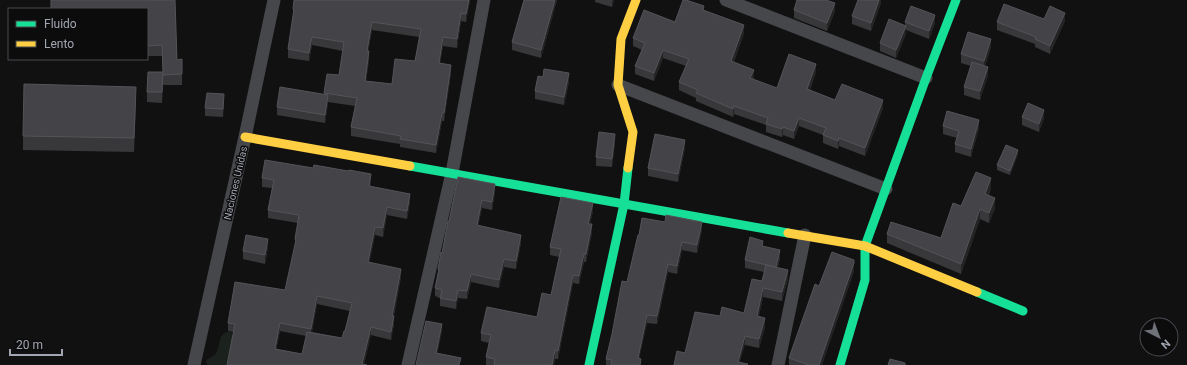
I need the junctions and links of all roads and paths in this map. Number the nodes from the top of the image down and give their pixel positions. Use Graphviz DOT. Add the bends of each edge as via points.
graph roads {
  1 [pos="274,0"];
  2 [pos="484,0"];
  3 [pos="636,0"];
  4 [pos="726,0"];
  5 [pos="956,0"];
  6 [pos="926,78"];
  7 [pos="618,85"];
  8 [pos="245,137"];
  9 [pos="452,173"];
  10 [pos="886,189"];
  11 [pos="624,204"];
  12 [pos="805,235"];
  13 [pos="865,246"];
  14 [pos="1023,311"];
  15 [pos="194,365"];
  16 [pos="408,365"];
  17 [pos="589,365"];
  18 [pos="778,365"];
  19 [pos="840,365"];
  1 -- 8 [label="street, Naciones Unidas"];
  2 -- 9 [label="street"];
  3 -- 7 [label="street" via="621,38"];
  4 -- 6 [label="street"];
  5 -- 6 [label="street"];
  6 -- 10 [label="street"];
  7 -- 10 [label="street"];
  7 -- 11 [label="street" via="633,132"];
  8 -- 9 [label="street"];
  8 -- 15 [label="street, Naciones Unidas"];
  9 -- 11 [label="street"];
  9 -- 16 [label="street"];
  10 -- 13 [label="street"];
  11 -- 12 [label="street"];
  11 -- 17 [label="street"];
  12 -- 13 [label="street"];
  12 -- 18 [label="street"];
  13 -- 14 [label="street"];
  13 -- 19 [label="street" via="865,280"];
}
